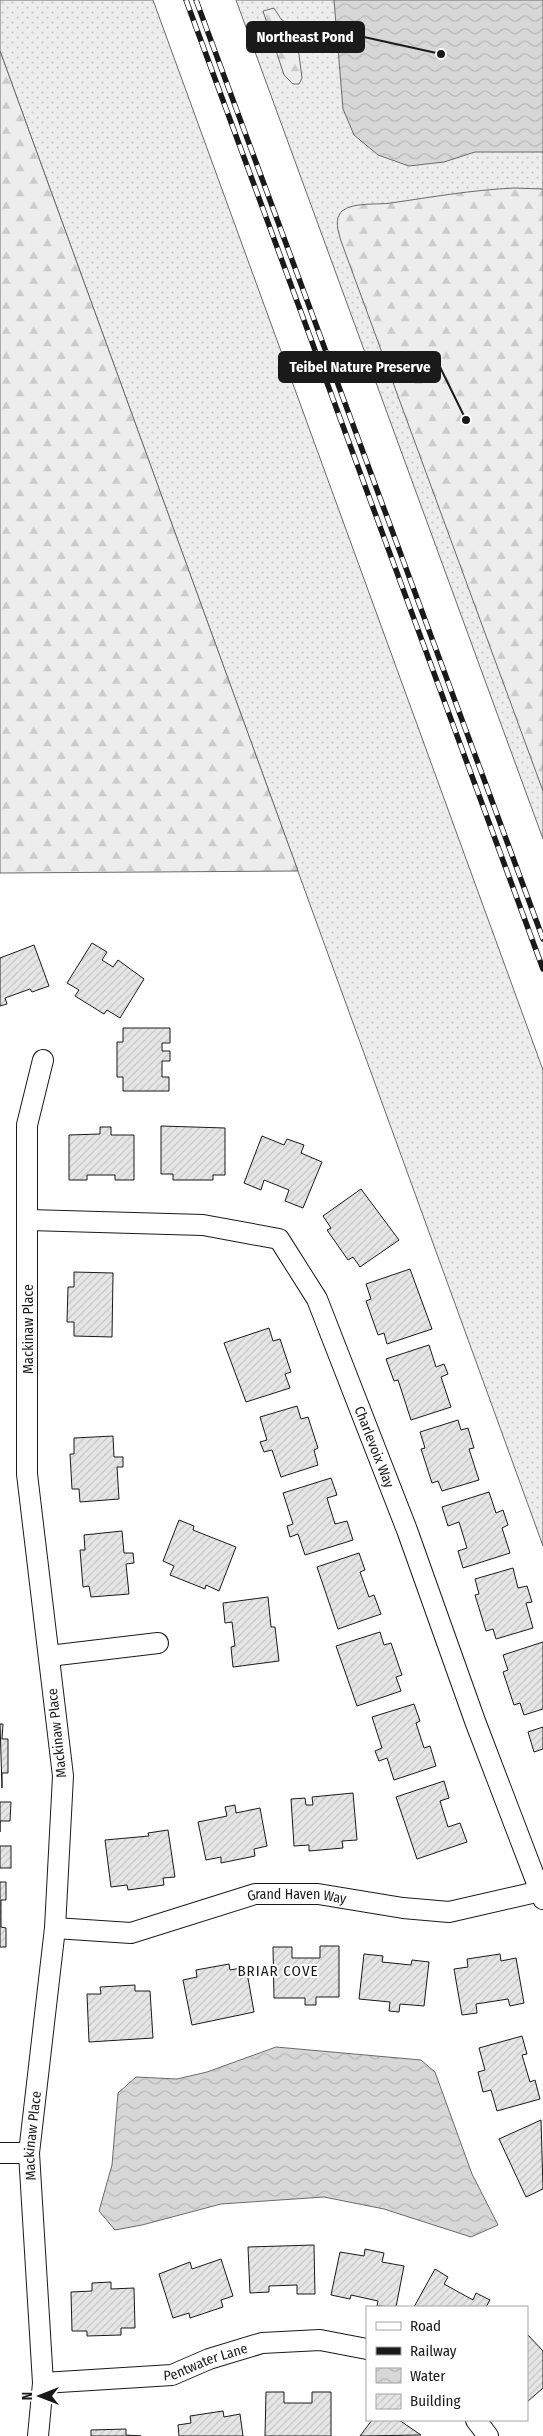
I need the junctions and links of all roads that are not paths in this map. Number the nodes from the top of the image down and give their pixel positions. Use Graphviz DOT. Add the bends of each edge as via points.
graph roads {
  1 [pos="43,1060"];
  2 [pos="28,1220"];
  3 [pos="158,1643"];
  4 [pos="49,1656"];
  5 [pos="542,1895"];
  6 [pos="55,1928"];
  7 [pos="29,2152"];
  8 [pos="0,2153"];
  9 [pos="366,2349"];
  10 [pos="43,2383"];
  11 [pos="477,2421"];
  12 [pos="38,2436"];
  13 [pos="488,2436"];
  1 -- 2 [label="street, Mackinaw Place" via="27,1125"];
  2 -- 4 [label="street, Mackinaw Place" via="27,1474"];
  2 -- 5 [label="street, Charlevoix Way" via="203,1225 278,1239 317,1299 407,1530 475,1722"];
  3 -- 4 [label="street"];
  4 -- 6 [label="street, Mackinaw Place" via="63,1776"];
  5 -- 6 [label="street, Grand Haven Way" via="449,1912 318,1894 255,1894 131,1933"];
  6 -- 7 [label="street, Mackinaw Place"];
  7 -- 8 [label="street"];
  7 -- 10 [label="street, Mackinaw Place"];
  9 -- 10 [label="street, Pentwater Lane" via="320,2340 262,2343 209,2359 172,2375"];
  10 -- 12 [label="street, Mackinaw Place"];
  11 -- 13 [label="street"];
}
